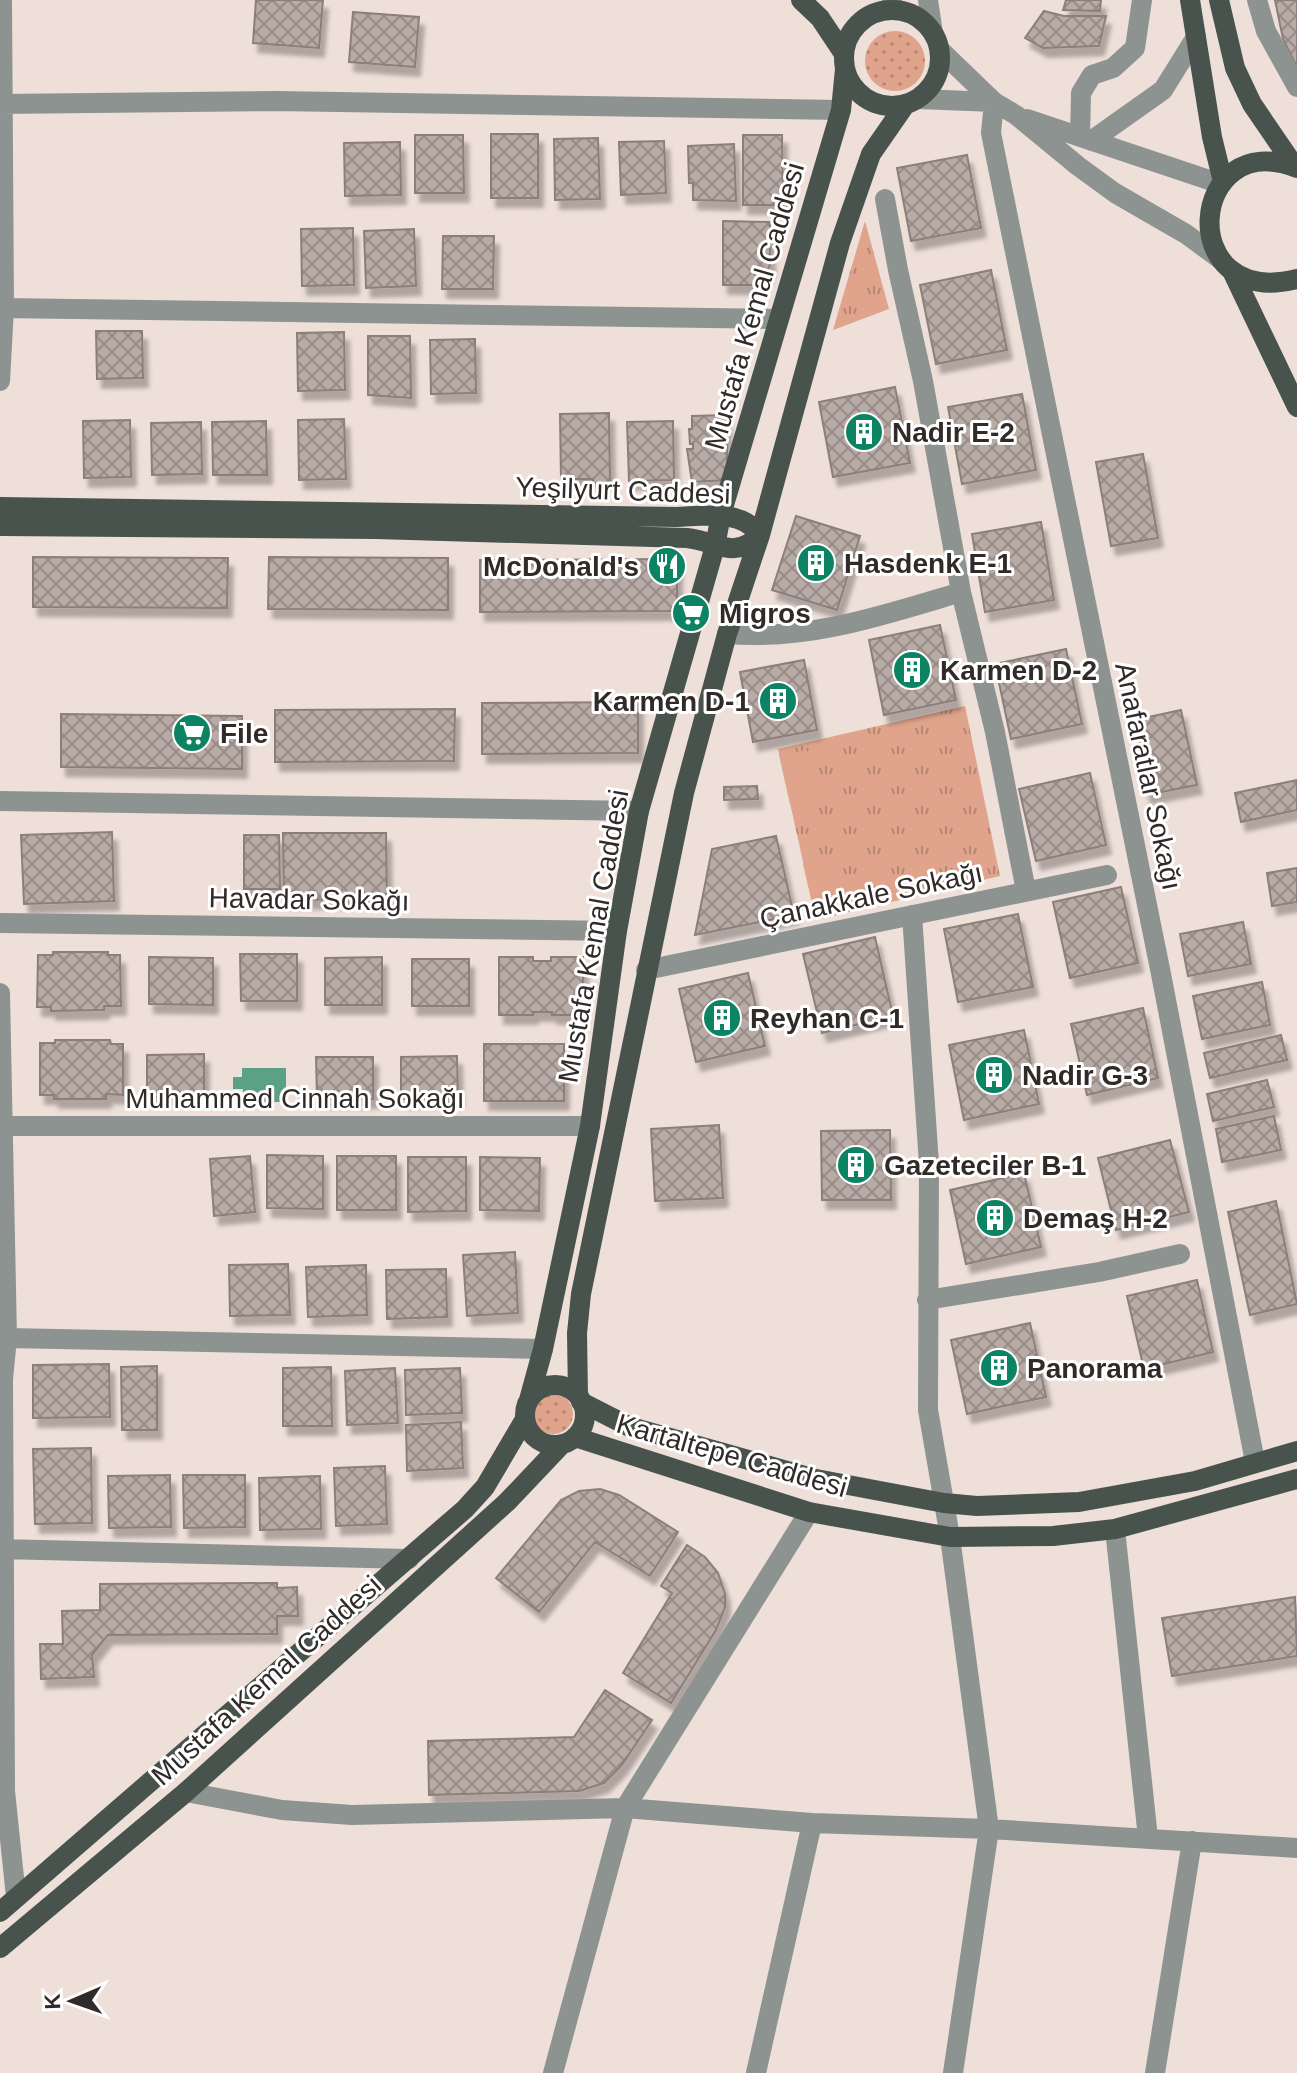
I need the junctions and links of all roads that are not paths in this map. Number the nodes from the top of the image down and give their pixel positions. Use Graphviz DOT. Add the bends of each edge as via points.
graph roads {
  1 [pos="2,0"];
  2 [pos="801,0"];
  3 [pos="928,0"];
  4 [pos="1142,0"];
  5 [pos="1190,0"];
  6 [pos="1219,0"];
  7 [pos="1257,0"];
  8 [pos="884,5"];
  9 [pos="1196,37"];
  10 [pos="936,41"];
  11 [pos="844,62"];
  12 [pos="1297,87"];
  13 [pos="912,102"];
  14 [pos="994,102"];
  15 [pos="0,104"];
  16 [pos="841,110"];
  17 [pos="1016,115"];
  18 [pos="1086,139"];
  19 [pos="1296,167"];
  20 [pos="1222,183"];
  21 [pos="885,199"];
  22 [pos="1226,265"];
  23 [pos="1297,279"];
  24 [pos="2,308"];
  25 [pos="779,319"];
  26 [pos="0,381"];
  27 [pos="1297,407"];
  28 [pos="0,507"];
  29 [pos="721,515"];
  30 [pos="0,526"];
  31 [pos="760,535"];
  32 [pos="715,546"];
  33 [pos="961,592"];
  34 [pos="727,634"];
  35 [pos="0,801"];
  36 [pos="639,811"];
  37 [pos="1107,875"];
  38 [pos="1026,891"];
  39 [pos="912,915"];
  40 [pos="0,923"];
  41 [pos="617,931"];
  42 [pos="646,970"];
  43 [pos="0,993"];
  44 [pos="2,1126"];
  45 [pos="590,1126"];
  46 [pos="1180,1254"];
  47 [pos="927,1300"];
  48 [pos="7,1338"];
  49 [pos="543,1349"];
  50 [pos="2,1379"];
  51 [pos="580,1399"];
  52 [pos="527,1409"];
  53 [pos="569,1441"];
  54 [pos="1297,1451"];
  55 [pos="1255,1462"];
  56 [pos="1297,1479"];
  57 [pos="944,1503"];
  58 [pos="809,1512"];
  59 [pos="1115,1529"];
  60 [pos="950,1537"];
  61 [pos="2,1549"];
  62 [pos="409,1559"];
  63 [pos="2,1791"];
  64 [pos="186,1792"];
  65 [pos="625,1808"];
  66 [pos="812,1823"];
  67 [pos="989,1829"];
  68 [pos="1148,1838"];
  69 [pos="1192,1841"];
  70 [pos="1297,1848"];
  71 [pos="16,1897"];
  72 [pos="0,1912"];
  73 [pos="0,1948"];
  74 [pos="553,2073"];
  75 [pos="756,2073"];
  76 [pos="953,2073"];
  77 [pos="1155,2073"];
  1 -- 15 [label="street"];
  2 -- 11 [label="main road" via="820,18"];
  3 -- 10 [label="street"];
  4 -- 18 [label="street" via="1135,48 1113,68 1092,75 1081,93"];
  5 -- 9 [label="main road"];
  6 -- 19 [label="main road" via="1235,68 1252,104"];
  7 -- 12 [label="street" via="1266,31"];
  8 -- 10 [label="main road" via="924,22"];
  8 -- 11 [label="main road" via="856,25 847,38"];
  9 -- 18 [label="street" via="1163,90"];
  9 -- 20 [label="main road"];
  10 -- 13 [label="main road" via="937,76"];
  10 -- 14 [label="street"];
  11 -- 13 [label="main road" via="861,96 890,107"];
  11 -- 16 [label="main road, Mustafa Kemal Caddesi"];
  13 -- 14 [label="street"];
  13 -- 31 [label="main road, Mustafa Kemal Caddesi" via="871,154 840,243"];
  14 -- 17 [label="street"];
  14 -- 55 [label="street, Anafaratlar Sokağı" via="991,133"];
  15 -- 16 [label="street" via="275,101"];
  15 -- 24 [label="street"];
  16 -- 25 [label="main road, Mustafa Kemal Caddesi"];
  17 -- 18 [label="street"];
  17 -- 22 [label="street" via="1115,193 1186,234"];
  18 -- 20 [label="street"];
  19 -- 20 [label="main road" via="1279,161 1247,164"];
  20 -- 22 [label="main road" via="1208,213 1208,230"];
  21 -- 33 [label="street"];
  22 -- 23 [label="main road" via="1262,283"];
  22 -- 27 [label="main road"];
  24 -- 25 [label="street"];
  24 -- 26 [label="street"];
  25 -- 29 [label="main road, Mustafa Kemal Caddesi"];
  28 -- 29 [label="main road, Yeşilyurt Caddesi"];
  29 -- 31 [label="main road, Yeşilyurt Caddesi" via="745,522"];
  29 -- 32 [label="main road, Mustafa Kemal Caddesi"];
  30 -- 32 [label="main road, Yeşilyurt Caddesi" via="408,530 687,538"];
  31 -- 32 [label="main road, Yeşilyurt Caddesi" via="738,549"];
  31 -- 34 [label="main road, Mustafa Kemal Caddesi"];
  32 -- 36 [label="main road, Mustafa Kemal Caddesi"];
  33 -- 34 [label="street" via="860,622 799,633"];
  33 -- 38 [label="street"];
  34 -- 42 [label="main road, Mustafa Kemal Caddesi" via="684,793"];
  35 -- 36 [label="street"];
  36 -- 41 [label="main road, Mustafa Kemal Caddesi"];
  37 -- 38 [label="street, Çanakkale Sokağı"];
  38 -- 39 [label="street, Çanakkale Sokağı"];
  39 -- 42 [label="street, Çanakkale Sokağı"];
  39 -- 47 [label="street" via="929,1164"];
  40 -- 41 [label="street, Havadar Sokağı"];
  41 -- 45 [label="main road, Mustafa Kemal Caddesi"];
  42 -- 51 [label="main road, Mustafa Kemal Caddesi" via="581,1294"];
  43 -- 44 [label="street"];
  44 -- 45 [label="street, Muhammed Cinnah Sokağı"];
  44 -- 48 [label="street"];
  45 -- 49 [label="main road, Mustafa Kemal Caddesi"];
  46 -- 47 [label="street"];
  47 -- 57 [label="street" via="928,1410"];
  48 -- 49 [label="street"];
  48 -- 50 [label="street"];
  49 -- 52 [label="main road, Mustafa Kemal Caddesi"];
  50 -- 61 [label="street"];
  51 -- 52 [label="main road" via="571,1390 552,1385 543,1387"];
  51 -- 53 [label="main road" via="584,1422"];
  51 -- 57 [label="main road, Kartaltepe Caddesi" via="628,1426 802,1475"];
  52 -- 53 [label="main road" via="527,1428 540,1442"];
  52 -- 62 [label="main road, Mustafa Kemal Caddesi" via="485,1487"];
  53 -- 58 [label="main road, Kartaltepe Caddesi"];
  53 -- 64 [label="main road, Mustafa Kemal Caddesi"];
  54 -- 55 [label="main road, Kartaltepe Caddesi"];
  55 -- 57 [label="main road, Kartaltepe Caddesi" via="1195,1481 1079,1502"];
  56 -- 59 [label="main road, Kartaltepe Caddesi"];
  57 -- 60 [label="street"];
  58 -- 60 [label="main road, Kartaltepe Caddesi"];
  58 -- 65 [label="street"];
  59 -- 60 [label="main road, Kartaltepe Caddesi"];
  59 -- 68 [label="street"];
  60 -- 67 [label="street"];
  61 -- 62 [label="street"];
  61 -- 63 [label="street"];
  62 -- 71 [label="main road, Mustafa Kemal Caddesi"];
  63 -- 71 [label="street"];
  64 -- 65 [label="street" via="282,1810 352,1815"];
  64 -- 73 [label="main road, Mustafa Kemal Caddesi"];
  65 -- 66 [label="street"];
  65 -- 74 [label="street"];
  66 -- 67 [label="street"];
  66 -- 75 [label="street"];
  67 -- 68 [label="street"];
  67 -- 76 [label="street"];
  68 -- 69 [label="street"];
  69 -- 70 [label="street"];
  69 -- 77 [label="street"];
  71 -- 72 [label="main road, Mustafa Kemal Caddesi"];
}
